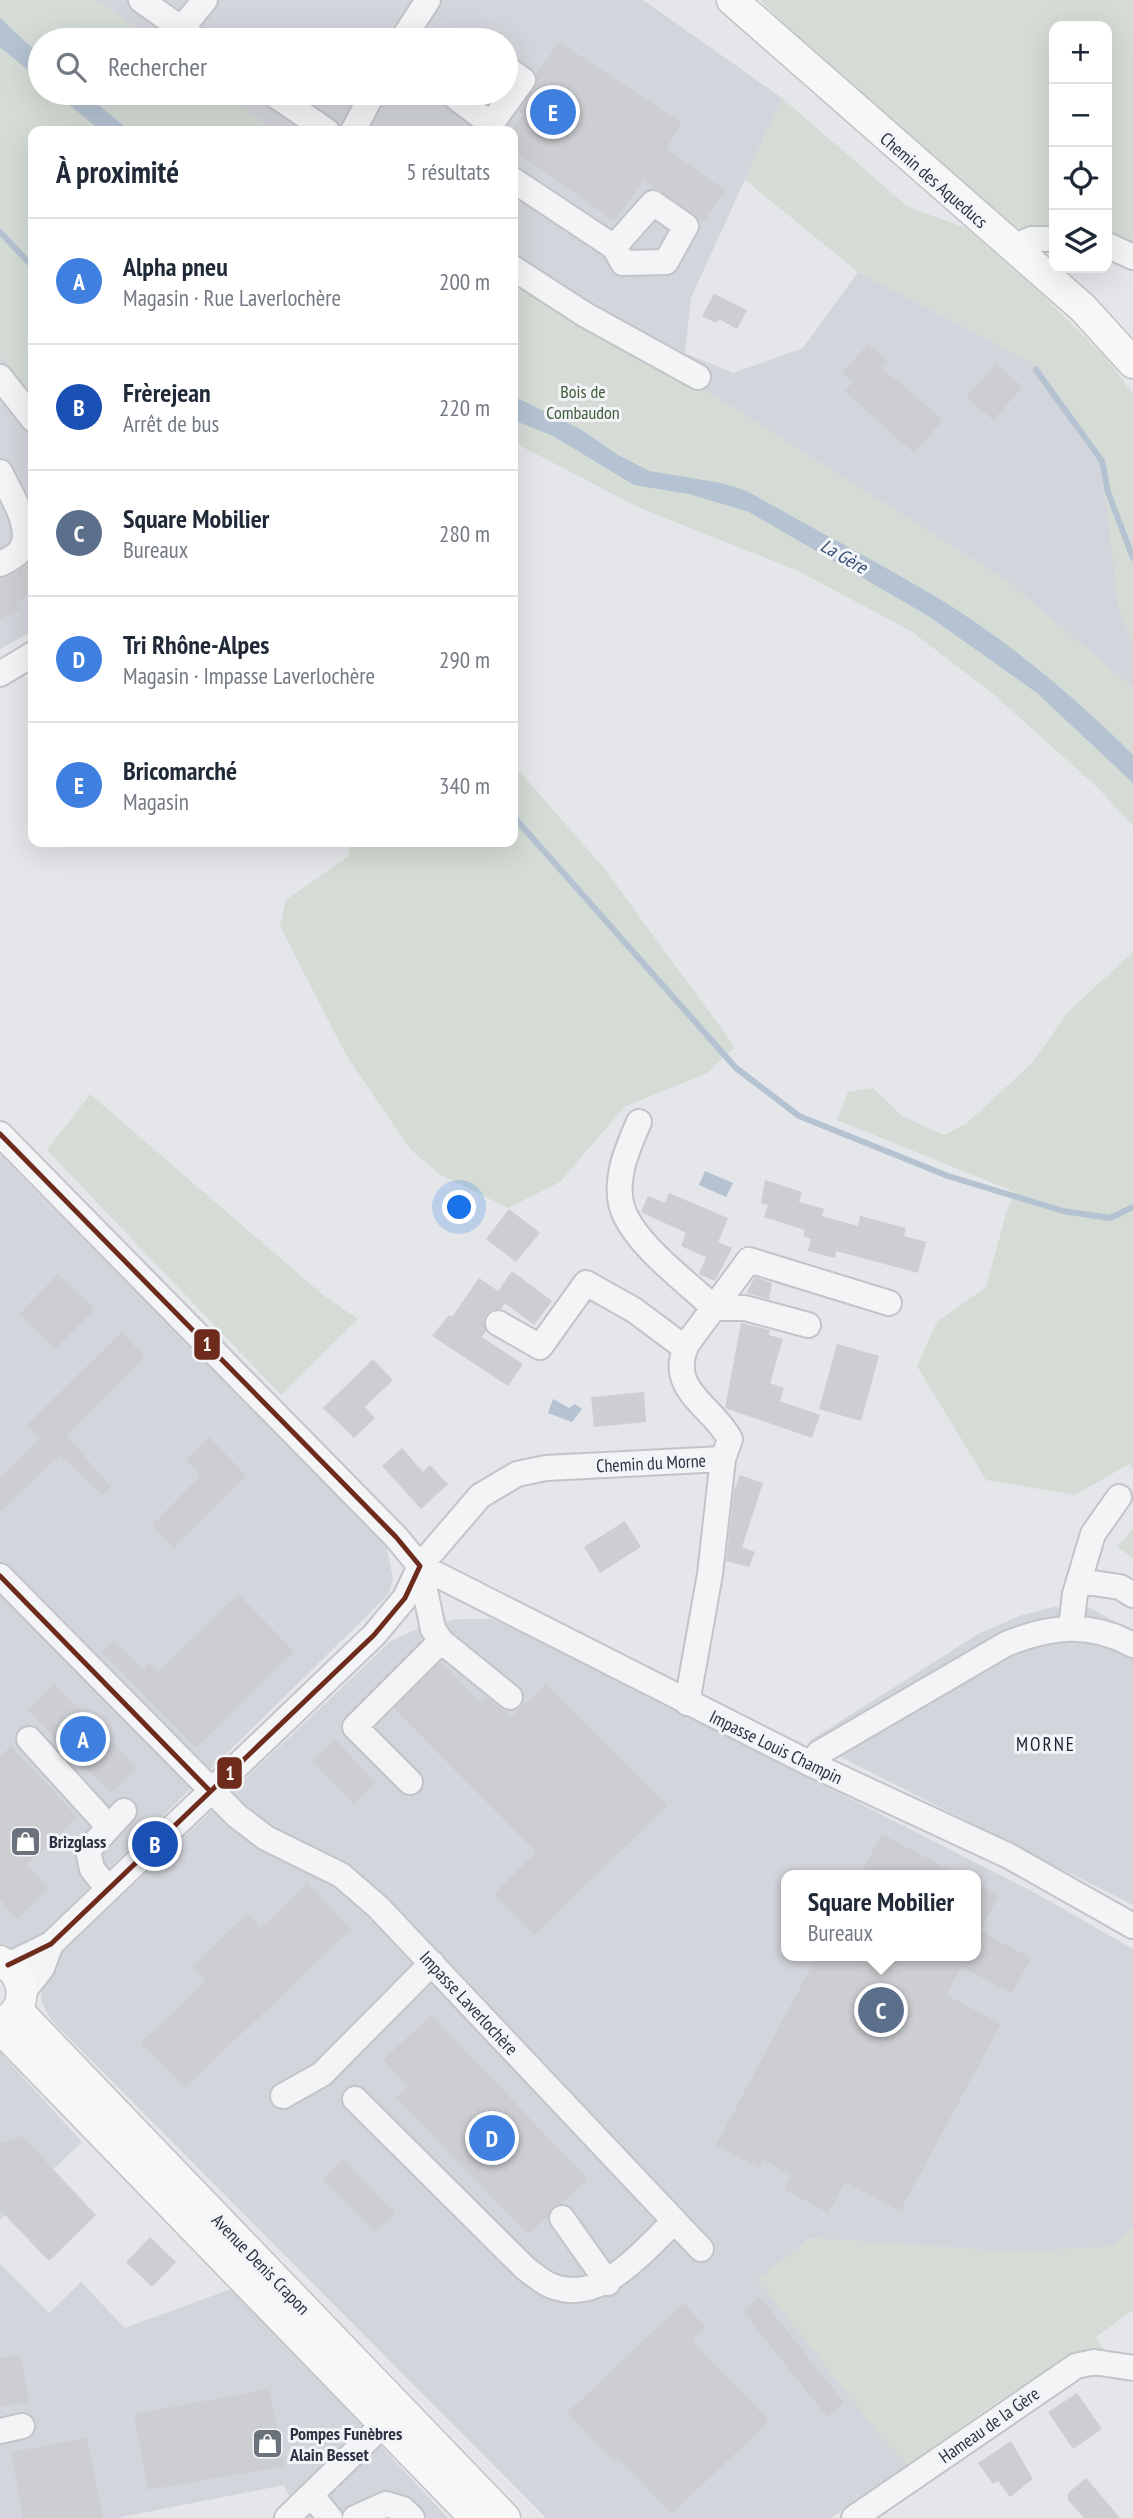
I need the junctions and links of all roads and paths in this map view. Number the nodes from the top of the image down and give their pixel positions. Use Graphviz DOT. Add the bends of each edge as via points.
graph roads {
  1 [pos="141,0"];
  2 [pos="205,0"];
  3 [pos="428,0"];
  4 [pos="732,0"];
  5 [pos="179,28"];
  6 [pos="192,28"];
  7 [pos="410,28"];
  8 [pos="289,105"];
  9 [pos="367,105"];
  10 [pos="463,105"];
  11 [pos="505,105"];
  12 [pos="320,126"];
  13 [pos="356,126"];
  14 [pos="487,126"];
  15 [pos="490,126"];
  16 [pos="518,183"];
  17 [pos="1049,239"];
  18 [pos="614,247"];
  19 [pos="1012,247"];
  20 [pos="1112,247"];
  21 [pos="1133,257"];
  22 [pos="518,271"];
  23 [pos="1133,363"];
  24 [pos="0,377"];
  25 [pos="698,377"];
  26 [pos="28,413"];
  27 [pos="0,472"];
  28 [pos="0,564"];
  29 [pos="28,657"];
  30 [pos="0,674"];
  31 [pos="639,1122"];
  32 [pos="0,1134"];
  33 [pos="889,1303"];
  34 [pos="714,1308"];
  35 [pos="498,1323"];
  36 [pos="808,1325"];
  37 [pos="685,1348"];
  38 [pos="723,1460"];
  39 [pos="1119,1497"];
  40 [pos="420,1566"];
  41 [pos="0,1576"];
  42 [pos="1079,1581"];
  43 [pos="1133,1595"];
  44 [pos="1071,1628"];
  45 [pos="441,1641"];
  46 [pos="1133,1645"];
  47 [pos="510,1697"];
  48 [pos="687,1703"];
  49 [pos="29,1739"];
  50 [pos="811,1764"];
  51 [pos="410,1782"];
  52 [pos="210,1791"];
  53 [pos="108,1889"];
  54 [pos="1133,1926"];
  55 [pos="51,1944"];
  56 [pos="4,1963"];
  57 [pos="432,1963"];
  58 [pos="10,2013"];
  59 [pos="283,2096"];
  60 [pos="355,2099"];
  61 [pos="562,2218"];
  62 [pos="675,2221"];
  63 [pos="701,2249"];
  64 [pos="608,2283"];
  65 [pos="1133,2368"];
  66 [pos="392,2416"];
  67 [pos="311,2495"];
  68 [pos="287,2518"];
  69 [pos="330,2518"];
  70 [pos="355,2518"];
  71 [pos="412,2518"];
  72 [pos="475,2518"];
  73 [pos="505,2518"];
  74 [pos="854,2518"];
  1 -- 5 [label="street"];
  2 -- 6 [label="street"];
  3 -- 7 [label="street"];
  4 -- 19 [label="main road, Chemin des Aqueducs"];
  8 -- 12 [label="street"];
  9 -- 13 [label="street"];
  10 -- 14 [label="street"];
  11 -- 15 [label="street"];
  16 -- 18 [label="street"];
  17 -- 19 [label="street" via="1032,239"];
  19 -- 23 [label="main road, Chemin des Aqueducs" via="1083,307"];
  20 -- 21 [label="street"];
  22 -- 25 [label="street"];
  24 -- 26 [label="street"];
  27 -- 28 [label="street" via="25,527 19,553"];
  29 -- 30 [label="street"];
  31 -- 34 [label="street" via="625,1154 621,1179 625,1215 653,1251"];
  32 -- 40 [label="street"];
  33 -- 34 [label="street" via="749,1260"];
  34 -- 36 [label="street" via="745,1308"];
  34 -- 37 [label="street"];
  35 -- 37 [label="street" via="540,1346 586,1283 635,1310"];
  37 -- 38 [label="street, Chemin du Morne" via="682,1377 730,1439"];
  38 -- 40 [label="street, Chemin du Morne" via="546,1468 517,1474 480,1496"];
  38 -- 48 [label="street" via="710,1574"];
  39 -- 42 [label="street" via="1093,1534"];
  40 -- 45 [label="street" via="433,1629"];
  40 -- 48 [label="street, Impasse Louis Champin"];
  40 -- 52 [label="street, Chemin du Morne" via="405,1598 374,1635"];
  41 -- 52 [label="street, Impasse Laverlochère"];
  42 -- 43 [label="street" via="1120,1587"];
  42 -- 44 [label="street"];
  44 -- 46 [label="street" via="1091,1629"];
  44 -- 50 [label="street" via="1035,1633 1006,1644 819,1753"];
  45 -- 47 [label="street"];
  45 -- 51 [label="street" via="355,1727"];
  48 -- 50 [label="street, Impasse Louis Champin"];
  49 -- 53 [label="street" via="116,1819 88,1850 92,1869"];
  50 -- 54 [label="street, Impasse Louis Champin" via="1009,1856"];
  52 -- 53 [label="street, Chemin du Morne"];
  52 -- 57 [label="street, Impasse Laverlochère" via="256,1832 341,1875"];
  53 -- 55 [label="street, Chemin du Morne"];
  55 -- 56 [label="street"];
  55 -- 58 [label="street" via="42,1968"];
  56 -- 58 [label="main road, Avenue Denis Crapon" via="18,1976"];
  57 -- 59 [label="street" via="322,2074"];
  57 -- 62 [label="street, Impasse Laverlochère"];
  58 -- 66 [label="main road, Avenue Denis Crapon"];
  60 -- 64 [label="street" via="525,2268 551,2286 570,2290"];
  61 -- 64 [label="street"];
  62 -- 63 [label="street, Impasse Laverlochère"];
  62 -- 64 [label="street"];
  65 -- 74 [label="street, Hameau de la Gère" via="1094,2362 1076,2365"];
  66 -- 67 [label="street"];
  66 -- 72 [label="main road, Avenue Denis Crapon"];
  66 -- 73 [label="main road, Avenue Denis Crapon"];
  67 -- 68 [label="street"];
  67 -- 69 [label="street"];
  70 -- 71 [label="street" via="386,2504 403,2509"];
}
